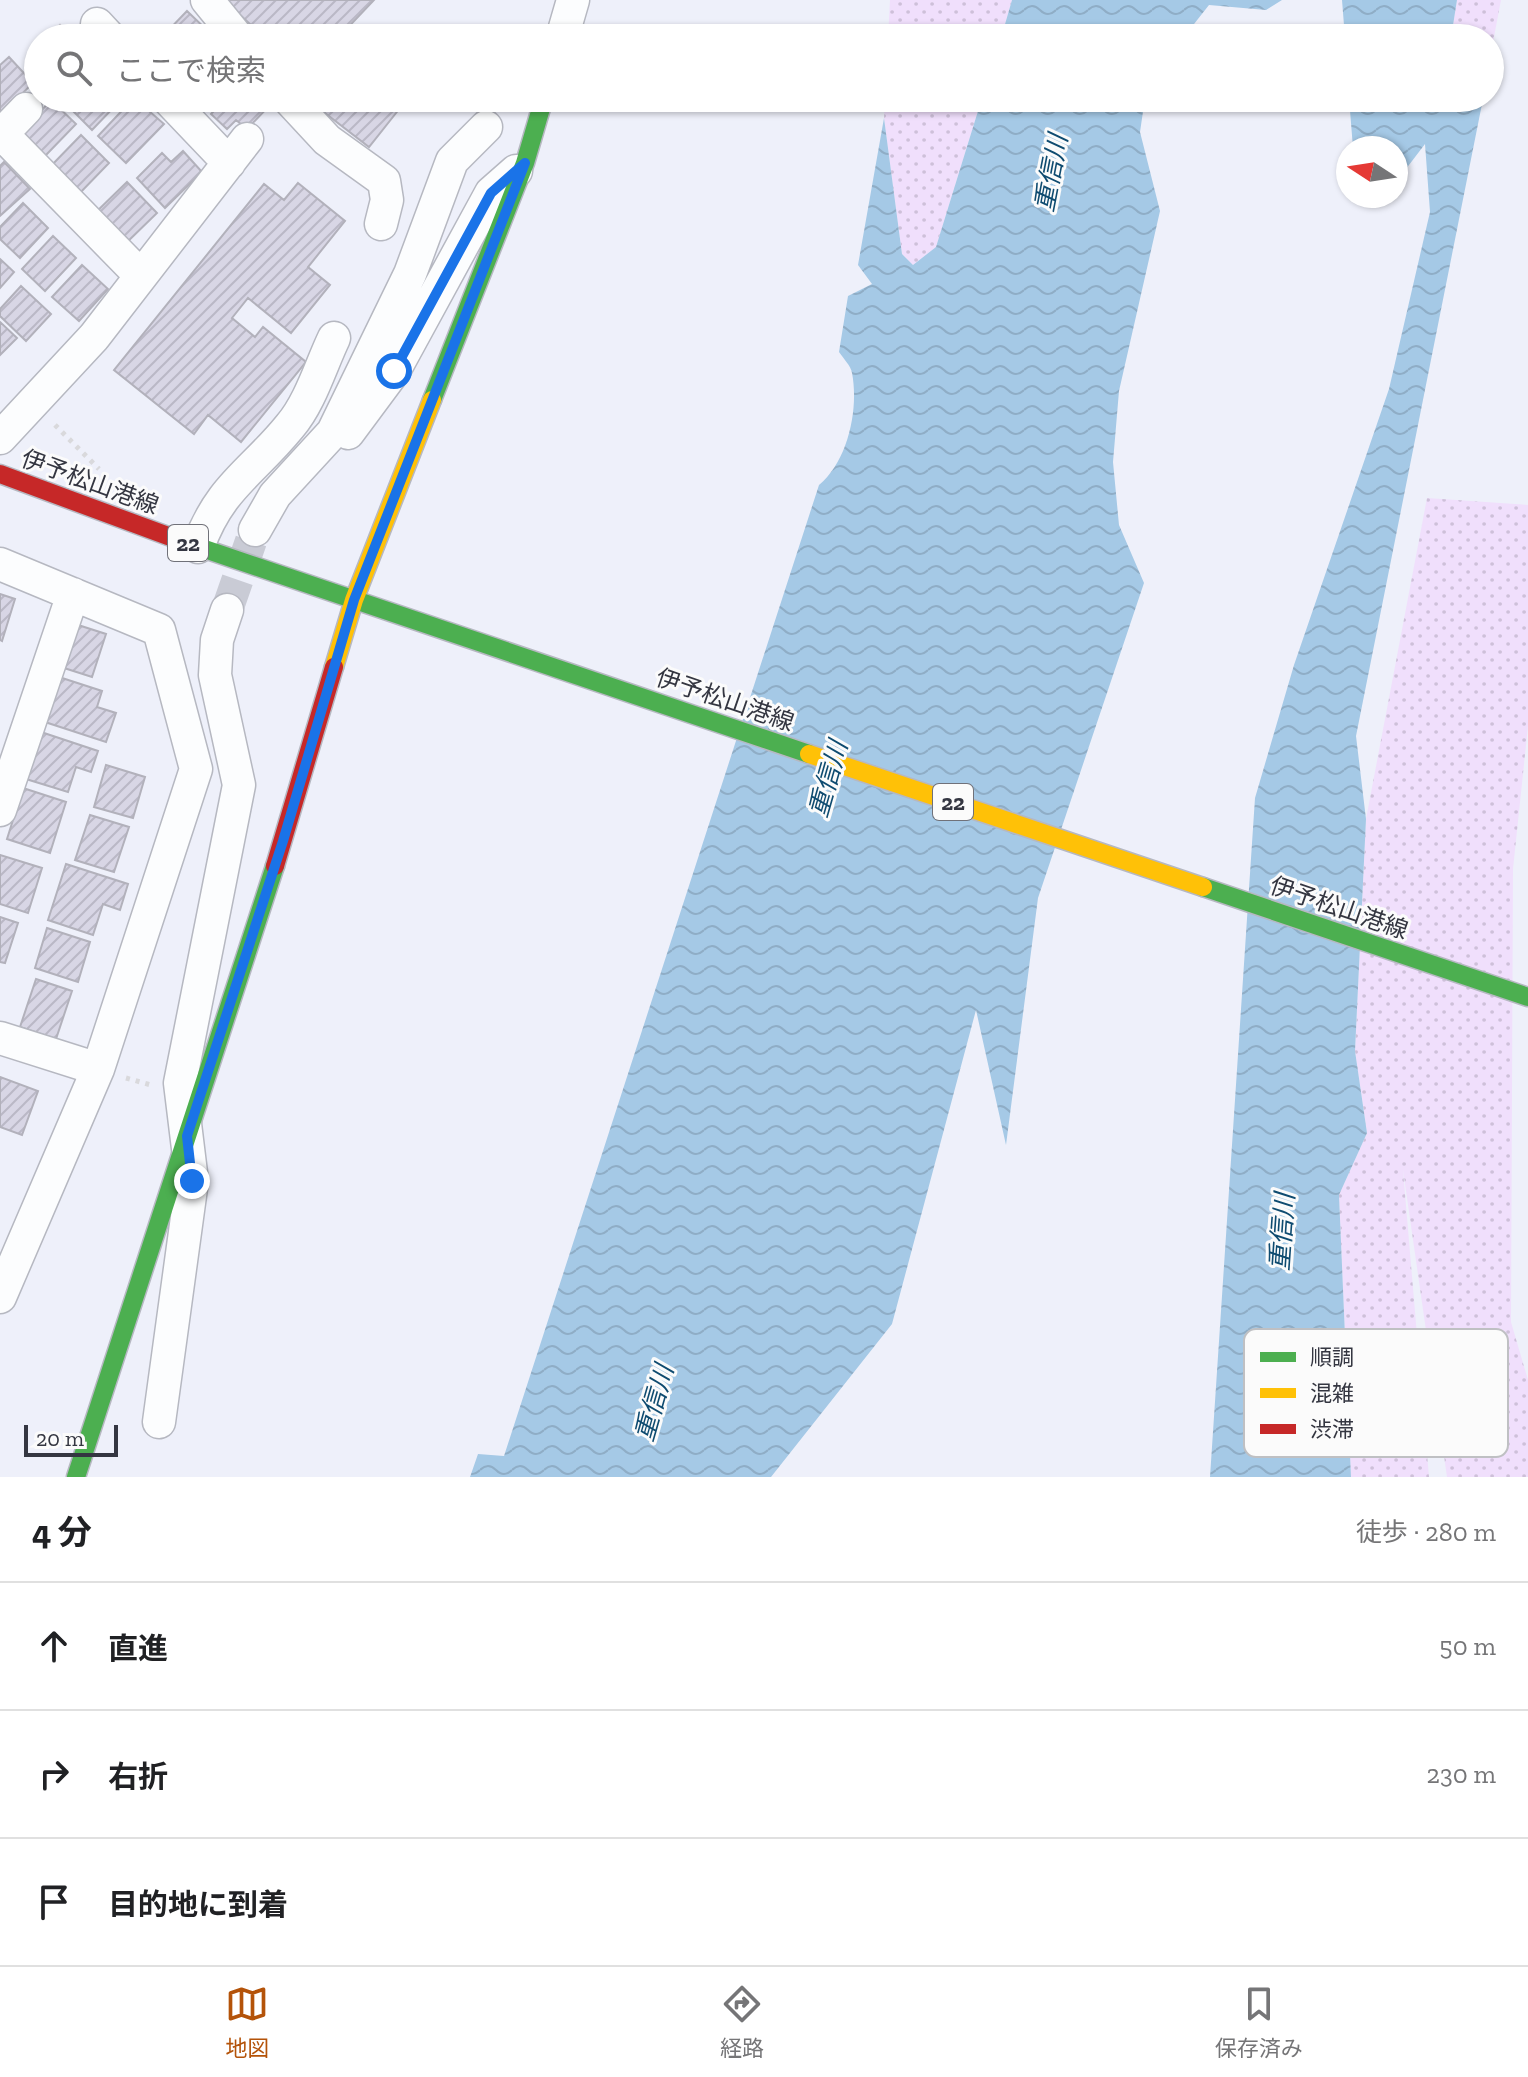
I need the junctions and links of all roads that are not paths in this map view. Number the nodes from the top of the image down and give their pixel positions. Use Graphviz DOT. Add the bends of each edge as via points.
graph roads {
  1 [pos="207,0"];
  2 [pos="573,0"];
  3 [pos="227,24"];
  4 [pos="566,24"];
  5 [pos="24,111"];
  6 [pos="186,112"];
  7 [pos="301,112"];
  8 [pos="540,112"];
  9 [pos="486,127"];
  10 [pos="1,133"];
  11 [pos="525,163"];
  12 [pos="381,224"];
  13 [pos="141,276"];
  14 [pos="334,338"];
  15 [pos="333,432"];
  16 [pos="0,438"];
  17 [pos="0,474"];
  18 [pos="255,530"];
  19 [pos="198,547"];
  20 [pos="0,564"];
  21 [pos="73,594"];
  22 [pos="354,600"];
  23 [pos="227,610"];
  24 [pos="0,810"];
  25 [pos="1528,997"];
  26 [pos="0,1038"];
  27 [pos="98,1069"];
  28 [pos="187,1136"];
  29 [pos="0,1297"];
  30 [pos="159,1422"];
  31 [pos="76,1477"];
  1 -- 3 [label="street"];
  2 -- 4 [label="street"];
  5 -- 10 [label="street"];
  6 -- 13 [label="street" via="238,151"];
  7 -- 12 [label="street" via="327,140 384,181 387,200"];
  8 -- 11 [label="main road"];
  9 -- 15 [label="street" via="452,161 410,274"];
  10 -- 13 [label="street"];
  11 -- 15 [label="street" via="491,193 385,384 349,433"];
  11 -- 22 [label="main road"];
  13 -- 16 [label="street" via="94,337"];
  14 -- 19 [label="street" via="292,424 217,505"];
  15 -- 18 [label="street" via="275,495"];
  17 -- 19 [label="main road, 伊予松山港線 / 22"];
  19 -- 22 [label="main road, 伊予松山港線 / 22"];
  20 -- 21 [label="street"];
  21 -- 24 [label="street"];
  21 -- 27 [label="street" via="159,630 196,769"];
  22 -- 25 [label="main road, 伊予松山港線 / 22"];
  22 -- 28 [label="main road"];
  23 -- 28 [label="street" via="217,640 215,675 239,785 180,1083"];
  26 -- 27 [label="street"];
  27 -- 29 [label="street"];
  28 -- 30 [label="street" via="192,1181"];
  28 -- 31 [label="main road"];
}
